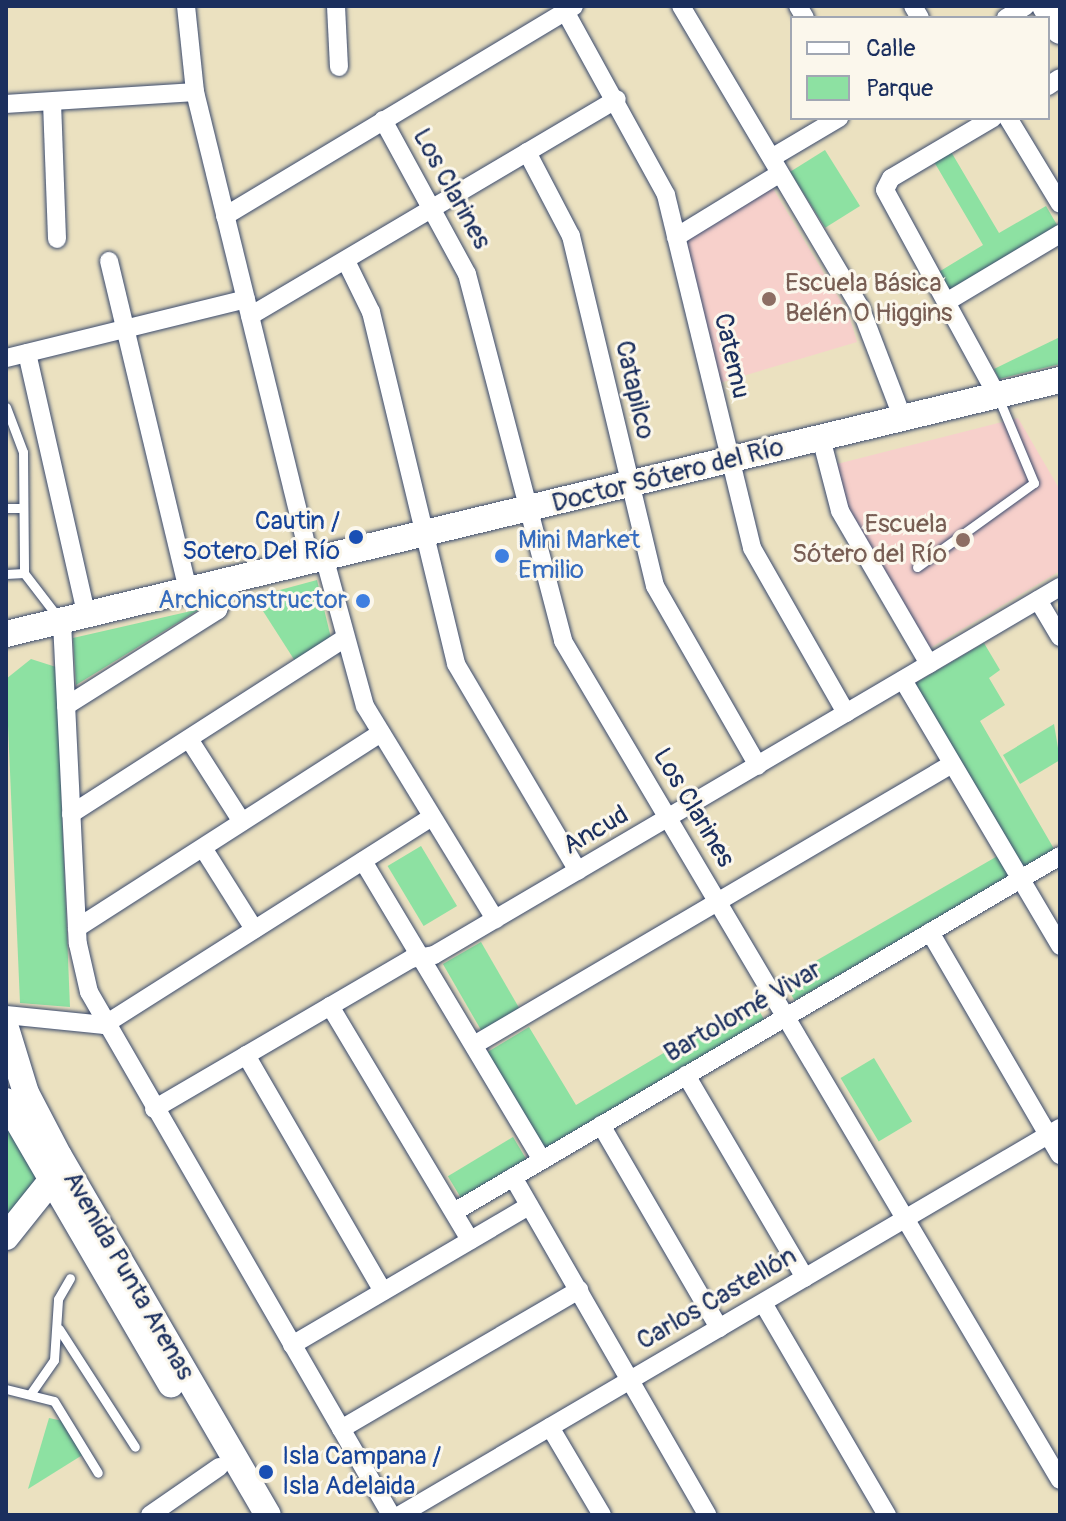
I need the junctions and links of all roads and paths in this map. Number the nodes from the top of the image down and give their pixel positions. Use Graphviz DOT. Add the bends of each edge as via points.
graph roads {
  1 [pos="186,6"];
  2 [pos="336,6"];
  3 [pos="681,6"];
  4 [pos="1045,6"];
  5 [pos="570,9"];
  6 [pos="1060,31"];
  7 [pos="339,67"];
  8 [pos="195,92"];
  9 [pos="617,99"];
  10 [pos="52,102"];
  11 [pos="6,104"];
  12 [pos="383,120"];
  13 [pos="836,120"];
  14 [pos="990,120"];
  15 [pos="1009,120"];
  16 [pos="527,152"];
  17 [pos="775,166"];
  18 [pos="1060,204"];
  19 [pos="435,207"];
  20 [pos="225,216"];
  21 [pos="1060,234"];
  22 [pos="676,237"];
  23 [pos="57,239"];
  24 [pos="109,261"];
  25 [pos="346,261"];
  26 [pos="948,301"];
  27 [pos="248,307"];
  28 [pos="126,329"];
  29 [pos="27,353"];
  30 [pos="6,358"];
  31 [pos="1060,380"];
  32 [pos="997,395"];
  33 [pos="6,407"];
  34 [pos="903,419"];
  35 [pos="821,438"];
  36 [pos="729,461"];
  37 [pos="629,485"];
  38 [pos="6,508"];
  39 [pos="21,508"];
  40 [pos="528,510"];
  41 [pos="425,535"];
  42 [pos="318,561"];
  43 [pos="917,567"];
  44 [pos="24,573"];
  45 [pos="6,574"];
  46 [pos="229,583"];
  47 [pos="1060,587"];
  48 [pos="189,593"];
  49 [pos="1038,600"];
  50 [pos="62,622"];
  51 [pos="6,634"];
  52 [pos="1060,637"];
  53 [pos="345,638"];
  54 [pos="6,652"];
  55 [pos="929,664"];
  56 [pos="903,680"];
  57 [pos="66,706"];
  58 [pos="846,713"];
  59 [pos="381,733"];
  60 [pos="189,739"];
  61 [pos="952,764"];
  62 [pos="758,766"];
  63 [pos="71,814"];
  64 [pos="432,817"];
  65 [pos="669,818"];
  66 [pos="242,822"];
  67 [pos="203,848"];
  68 [pos="1060,856"];
  69 [pos="363,861"];
  70 [pos="578,871"];
  71 [pos="1020,879"];
  72 [pos="718,901"];
  73 [pos="495,919"];
  74 [pos="77,928"];
  75 [pos="254,929"];
  76 [pos="930,932"];
  77 [pos="1060,946"];
  78 [pos="422,957"];
  79 [pos="330,1006"];
  80 [pos="6,1015"];
  81 [pos="786,1017"];
  82 [pos="104,1025"];
  83 [pos="6,1028"];
  84 [pos="474,1045"];
  85 [pos="246,1055"];
  86 [pos="686,1075"];
  87 [pos="6,1101"];
  88 [pos="154,1109"];
  89 [pos="601,1125"];
  90 [pos="1054,1132"];
  91 [pos="1060,1155"];
  92 [pos="59,1156"];
  93 [pos="542,1160"];
  94 [pos="513,1177"];
  95 [pos="49,1184"];
  96 [pos="529,1206"];
  97 [pos="454,1212"];
  98 [pos="906,1219"];
  99 [pos="6,1237"];
  100 [pos="470,1240"];
  101 [pos="70,1278"];
  102 [pos="805,1278"];
  103 [pos="579,1290"];
  104 [pos="383,1291"];
  105 [pos="763,1303"];
  106 [pos="719,1328"];
  107 [pos="59,1329"];
  108 [pos="292,1345"];
  109 [pos="629,1381"];
  110 [pos="6,1389"];
  111 [pos="31,1393"];
  112 [pos="550,1427"];
  113 [pos="341,1429"];
  114 [pos="135,1447"];
  115 [pos="219,1467"];
  116 [pos="98,1473"];
  117 [pos="1060,1480"];
  118 [pos="150,1515"];
  119 [pos="247,1515"];
  120 [pos="268,1515"];
  121 [pos="391,1515"];
  122 [pos="400,1515"];
  123 [pos="602,1515"];
  124 [pos="707,1515"];
  125 [pos="887,1515"];
  1 -- 8 [label="street"];
  2 -- 7 [label="street"];
  3 -- 17 [label="street"];
  4 -- 6 [label="main road"];
  5 -- 9 [label="street, Catemu"];
  5 -- 12 [label="street"];
  8 -- 10 [label="street"];
  8 -- 20 [label="street"];
  9 -- 16 [label="street"];
  9 -- 22 [label="street, Catemu" via="660,178"];
  10 -- 11 [label="street"];
  10 -- 23 [label="street"];
  12 -- 19 [label="street, Los Clarines"];
  12 -- 20 [label="street"];
  13 -- 17 [label="street"];
  14 -- 26 [label="street" via="886,185"];
  15 -- 18 [label="street"];
  16 -- 19 [label="street"];
  16 -- 37 [label="street, Catapilco" via="571,236"];
  17 -- 22 [label="street"];
  17 -- 34 [label="street" via="860,307"];
  19 -- 25 [label="street"];
  19 -- 40 [label="street, Los Clarines" via="467,274"];
  20 -- 27 [label="street"];
  21 -- 26 [label="street"];
  22 -- 36 [label="street, Catemu"];
  24 -- 28 [label="street"];
  25 -- 27 [label="street"];
  25 -- 41 [label="street" via="371,312"];
  26 -- 32 [label="street"];
  27 -- 28 [label="street"];
  27 -- 42 [label="street"];
  28 -- 29 [label="street"];
  28 -- 48 [label="street"];
  29 -- 30 [label="street"];
  29 -- 50 [label="street"];
  31 -- 32 [label="main road, Doctor Sótero del Río"];
  32 -- 34 [label="main road, Doctor Sótero del Río"];
  32 -- 43 [label="lane" via="1034,483"];
  33 -- 39 [label="lane" via="23,452"];
  34 -- 35 [label="main road, Doctor Sótero del Río"];
  35 -- 36 [label="main road, Doctor Sótero del Río"];
  35 -- 55 [label="street" via="840,511"];
  36 -- 37 [label="main road, Doctor Sótero del Río"];
  36 -- 58 [label="street, Catemu" via="752,548"];
  37 -- 40 [label="main road, Doctor Sótero del Río"];
  37 -- 62 [label="street, Catapilco" via="659,596"];
  38 -- 39 [label="lane"];
  39 -- 44 [label="lane"];
  40 -- 41 [label="main road, Doctor Sótero del Río"];
  40 -- 65 [label="street, Los Clarines" via="558,631"];
  41 -- 42 [label="main road, Doctor Sótero del Río"];
  41 -- 70 [label="street" via="460,673"];
  42 -- 46 [label="main road, Doctor Sótero del Río"];
  42 -- 53 [label="street"];
  44 -- 45 [label="lane"];
  44 -- 50 [label="lane"];
  46 -- 48 [label="main road, Doctor Sótero del Río"];
  46 -- 57 [label="street" via="218,610"];
  47 -- 49 [label="street, Ancud"];
  48 -- 50 [label="main road, Doctor Sótero del Río"];
  49 -- 52 [label="street"];
  49 -- 55 [label="street, Ancud"];
  50 -- 51 [label="main road, Doctor Sótero del Río"];
  50 -- 54 [label="main road"];
  50 -- 57 [label="street"];
  53 -- 59 [label="street" via="360,696"];
  53 -- 60 [label="street"];
  55 -- 56 [label="street, Ancud"];
  56 -- 58 [label="street, Ancud"];
  56 -- 61 [label="street"];
  57 -- 63 [label="street"];
  58 -- 62 [label="street, Ancud"];
  59 -- 64 [label="street"];
  59 -- 66 [label="street"];
  60 -- 63 [label="street"];
  60 -- 66 [label="street"];
  61 -- 71 [label="street"];
  61 -- 72 [label="street"];
  62 -- 65 [label="street, Ancud"];
  63 -- 74 [label="street"];
  64 -- 69 [label="street"];
  64 -- 73 [label="street"];
  65 -- 70 [label="street, Ancud"];
  65 -- 72 [label="street, Los Clarines"];
  66 -- 67 [label="street"];
  67 -- 74 [label="street"];
  67 -- 75 [label="street"];
  68 -- 71 [label="street, Bartolomé Vivar"];
  69 -- 75 [label="street"];
  69 -- 78 [label="street"];
  70 -- 73 [label="street, Ancud"];
  71 -- 76 [label="street, Bartolomé Vivar"];
  71 -- 77 [label="street"];
  72 -- 81 [label="street, Los Clarines"];
  72 -- 84 [label="street"];
  73 -- 78 [label="street, Ancud"];
  74 -- 82 [label="street" via="83,975"];
  75 -- 82 [label="street"];
  76 -- 81 [label="street, Bartolomé Vivar"];
  76 -- 90 [label="street"];
  78 -- 79 [label="street, Ancud"];
  78 -- 84 [label="street"];
  79 -- 85 [label="street, Ancud"];
  79 -- 97 [label="street"];
  80 -- 82 [label="street"];
  81 -- 86 [label="street, Bartolomé Vivar"];
  81 -- 98 [label="street, Los Clarines"];
  82 -- 88 [label="street"];
  83 -- 92 [label="main road, Avenida Punta Arenas" via="26,1093"];
  84 -- 93 [label="street"];
  85 -- 88 [label="street, Ancud"];
  85 -- 104 [label="street"];
  86 -- 89 [label="street, Bartolomé Vivar"];
  86 -- 102 [label="street"];
  87 -- 95 [label="main road"];
  88 -- 108 [label="street"];
  89 -- 93 [label="street, Bartolomé Vivar"];
  89 -- 106 [label="street"];
  90 -- 91 [label="street"];
  90 -- 98 [label="street, Carlos Castellón"];
  92 -- 95 [label="main road"];
  92 -- 120 [label="main road, Avenida Punta Arenas"];
  93 -- 94 [label="street, Bartolomé Vivar"];
  94 -- 96 [label="street"];
  94 -- 97 [label="street, Bartolomé Vivar"];
  95 -- 99 [label="main road"];
  95 -- 115 [label="main road"];
  96 -- 100 [label="street"];
  96 -- 103 [label="street"];
  97 -- 100 [label="street"];
  98 -- 102 [label="street, Carlos Castellón"];
  98 -- 117 [label="street, Los Clarines"];
  100 -- 104 [label="street"];
  101 -- 107 [label="lane" via="60,1291"];
  102 -- 105 [label="street, Carlos Castellón"];
  103 -- 109 [label="street"];
  103 -- 113 [label="street"];
  104 -- 108 [label="street"];
  105 -- 106 [label="street, Carlos Castellón"];
  105 -- 125 [label="street"];
  106 -- 109 [label="street, Carlos Castellón"];
  107 -- 111 [label="lane" via="54,1360"];
  107 -- 114 [label="lane"];
  108 -- 113 [label="street"];
  109 -- 112 [label="street, Carlos Castellón"];
  109 -- 124 [label="street"];
  110 -- 111 [label="lane"];
  111 -- 116 [label="lane" via="54,1401"];
  112 -- 122 [label="street, Carlos Castellón"];
  112 -- 123 [label="street"];
  113 -- 121 [label="street"];
  115 -- 118 [label="street"];
  115 -- 119 [label="main road"];
}
